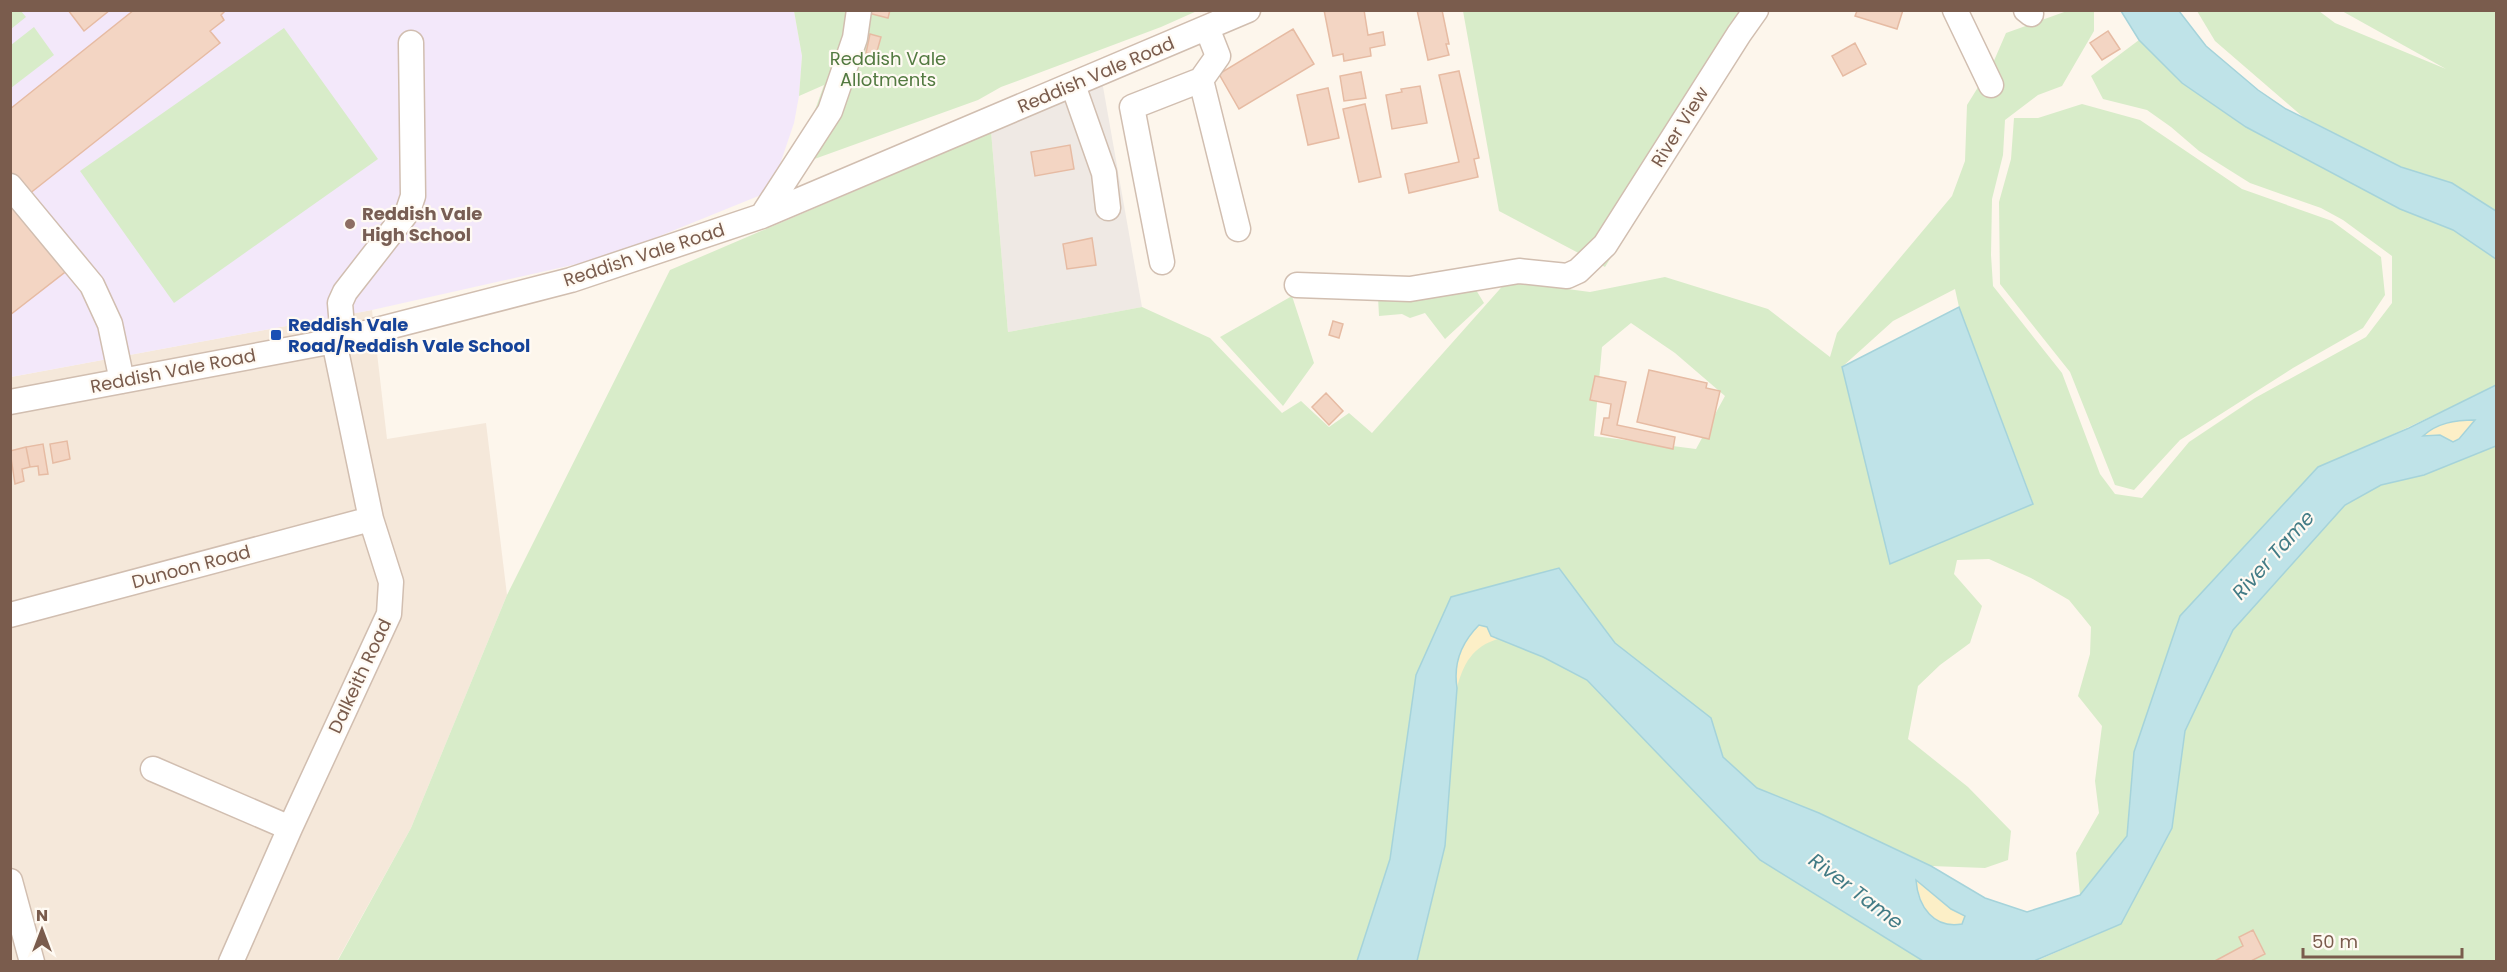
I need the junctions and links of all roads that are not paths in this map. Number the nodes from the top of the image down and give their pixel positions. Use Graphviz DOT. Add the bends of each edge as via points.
graph roads {
  1 [pos="859,10"];
  2 [pos="1248,10"];
  3 [pos="1756,10"];
  4 [pos="1955,10"];
  5 [pos="1208,28"];
  6 [pos="411,43"];
  7 [pos="1201,80"];
  8 [pos="1073,85"];
  9 [pos="1991,85"];
  10 [pos="10,186"];
  11 [pos="1108,208"];
  12 [pos="762,216"];
  13 [pos="1238,230"];
  14 [pos="1162,262"];
  15 [pos="1297,285"];
  16 [pos="338,340"];
  17 [pos="122,381"];
  18 [pos="10,402"];
  19 [pos="371,519"];
  20 [pos="10,615"];
  21 [pos="153,769"];
  22 [pos="290,828"];
  23 [pos="10,881"];
  24 [pos="32,962"];
  25 [pos="231,962"];
  1 -- 12 [label="street" via="855,38 830,111"];
  2 -- 5 [label="street, Reddish Vale Road"];
  3 -- 15 [label="street, River View" via="1605,245 1578,271 1567,276 1519,271 1410,289"];
  4 -- 9 [label="street"];
  5 -- 7 [label="street" via="1218,56"];
  5 -- 8 [label="street, Reddish Vale Road"];
  6 -- 16 [label="street, Dalkeith Road" via="413,196 408,211 345,292 340,303"];
  7 -- 13 [label="street"];
  7 -- 14 [label="street" via="1132,108"];
  8 -- 11 [label="street" via="1104,173"];
  8 -- 12 [label="street, Reddish Vale Road"];
  10 -- 17 [label="street" via="92,285 110,324"];
  12 -- 16 [label="street, Reddish Vale Road" via="571,280"];
  16 -- 17 [label="street, Reddish Vale Road"];
  16 -- 19 [label="street, Dalkeith Road"];
  17 -- 18 [label="street, Reddish Vale Road"];
  19 -- 20 [label="street, Dunoon Road"];
  19 -- 22 [label="street, Dalkeith Road" via="391,582 389,614"];
  21 -- 22 [label="street"];
  22 -- 25 [label="street, Dalkeith Road"];
  23 -- 24 [label="street"];
}
